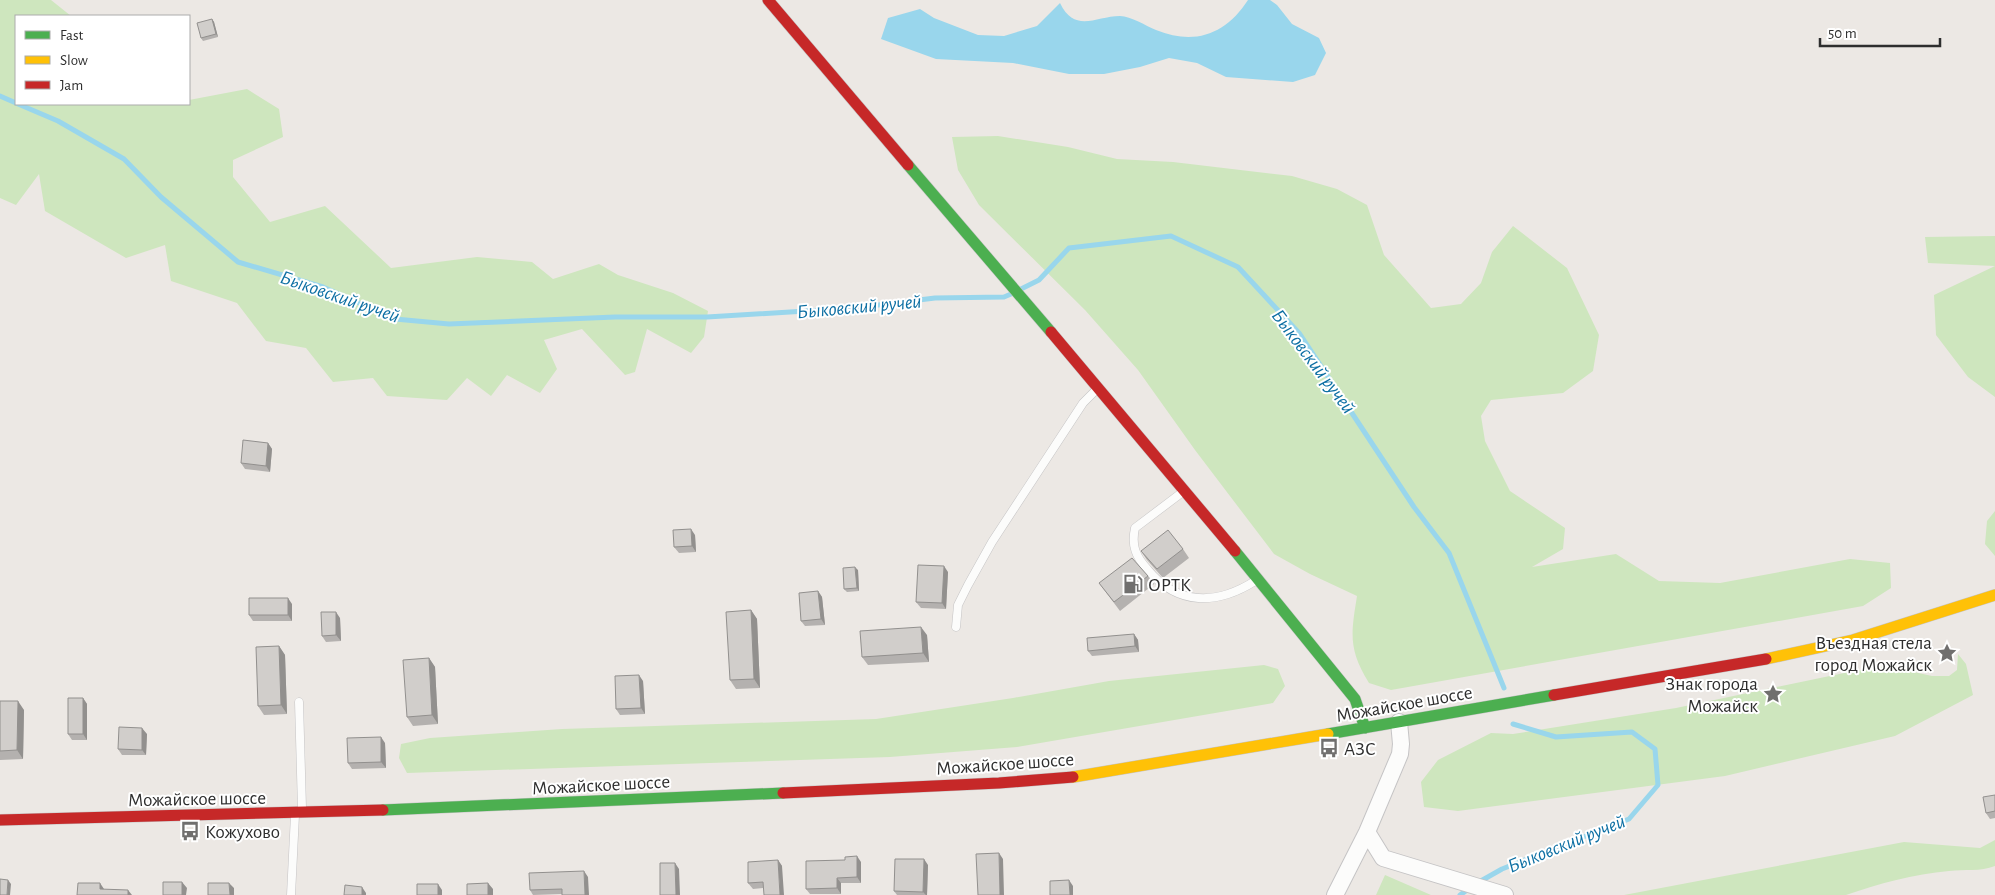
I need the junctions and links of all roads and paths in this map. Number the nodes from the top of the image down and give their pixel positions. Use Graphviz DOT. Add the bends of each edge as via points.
graph roads {
  1 [pos="768,0"];
  2 [pos="1099,388"];
  3 [pos="1186,490"];
  4 [pos="1258,580"];
  5 [pos="1995,595"];
  6 [pos="956,627"];
  7 [pos="299,702"];
  8 [pos="1399,722"];
  9 [pos="1365,728"];
  10 [pos="299,813"];
  11 [pos="0,820"];
  12 [pos="1367,832"];
  13 [pos="291,895"];
  14 [pos="1335,895"];
  15 [pos="1505,895"];
  1 -- 2 [label="main road"];
  2 -- 3 [label="main road"];
  2 -- 6 [label="lane" via="1083,403 992,542 958,605"];
  3 -- 4 [label="main road"];
  3 -- 4 [label="lane" via="1135,528 1132,541 1142,564 1167,588 1194,598 1228,594"];
  4 -- 9 [label="main road" via="1355,699"];
  5 -- 8 [label="main road, Можайское шоссе" via="1853,640 1792,655"];
  7 -- 10 [label="lane"];
  8 -- 9 [label="main road, Можайское шоссе"];
  8 -- 12 [label="street" via="1400,754"];
  9 -- 10 [label="main road, Можайское шоссе" via="1036,780"];
  10 -- 11 [label="main road, Можайское шоссе"];
  10 -- 13 [label="lane"];
  12 -- 14 [label="street"];
  12 -- 15 [label="street" via="1384,858"];
}
